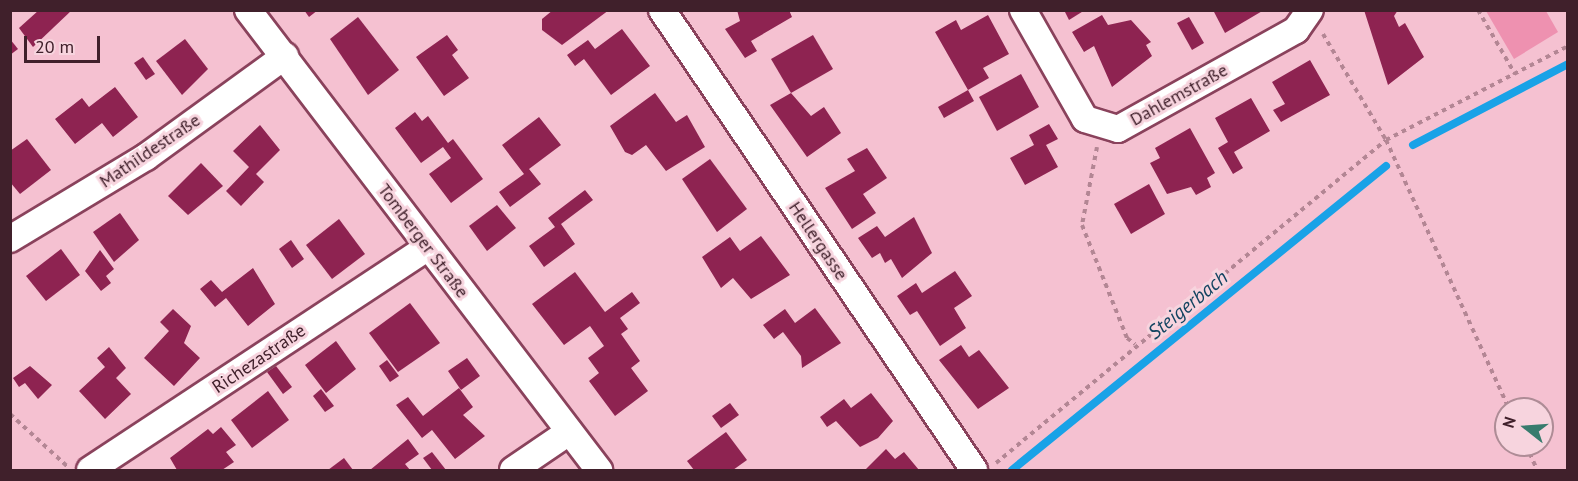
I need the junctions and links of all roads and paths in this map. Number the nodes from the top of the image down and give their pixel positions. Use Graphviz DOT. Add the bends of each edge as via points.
graph roads {
  1 [pos="248,10"];
  2 [pos="1023,10"];
  3 [pos="1478,10"];
  4 [pos="663,11"];
  5 [pos="1311,12"];
  6 [pos="1568,46"];
  7 [pos="285,56"];
  8 [pos="1515,74"];
  9 [pos="1102,125"];
  10 [pos="1386,140"];
  11 [pos="10,239"];
  12 [pos="428,247"];
  13 [pos="1135,344"];
  14 [pos="1504,397"];
  15 [pos="10,414"];
  16 [pos="569,432"];
  17 [pos="1532,457"];
  18 [pos="71,471"];
  19 [pos="90,471"];
  20 [pos="513,471"];
  21 [pos="599,471"];
  22 [pos="974,471"];
  23 [pos="987,471"];
  24 [pos="1538,471"];
  1 -- 7 [label="street, Tomberger Straße"];
  2 -- 9 [label="street" via="1085,119"];
  3 -- 8 [label="path"];
  4 -- 22 [label="street, Hellergasse"];
  5 -- 9 [label="street, Dahlemstraße" via="1296,30 1118,129"];
  5 -- 10 [label="path"];
  6 -- 8 [label="path"];
  7 -- 11 [label="street, Mathildestraße" via="146,157"];
  7 -- 12 [label="street, Tomberger Straße"];
  8 -- 10 [label="path"];
  9 -- 13 [label="path" via="1082,225 1127,338"];
  10 -- 13 [label="path"];
  10 -- 14 [label="path"];
  12 -- 16 [label="street, Tomberger Straße"];
  12 -- 19 [label="street, Richezastraße"];
  13 -- 23 [label="path"];
  15 -- 18 [label="path"];
  16 -- 20 [label="street"];
  16 -- 21 [label="street, Tomberger Straße"];
  17 -- 24 [label="path"];
}
